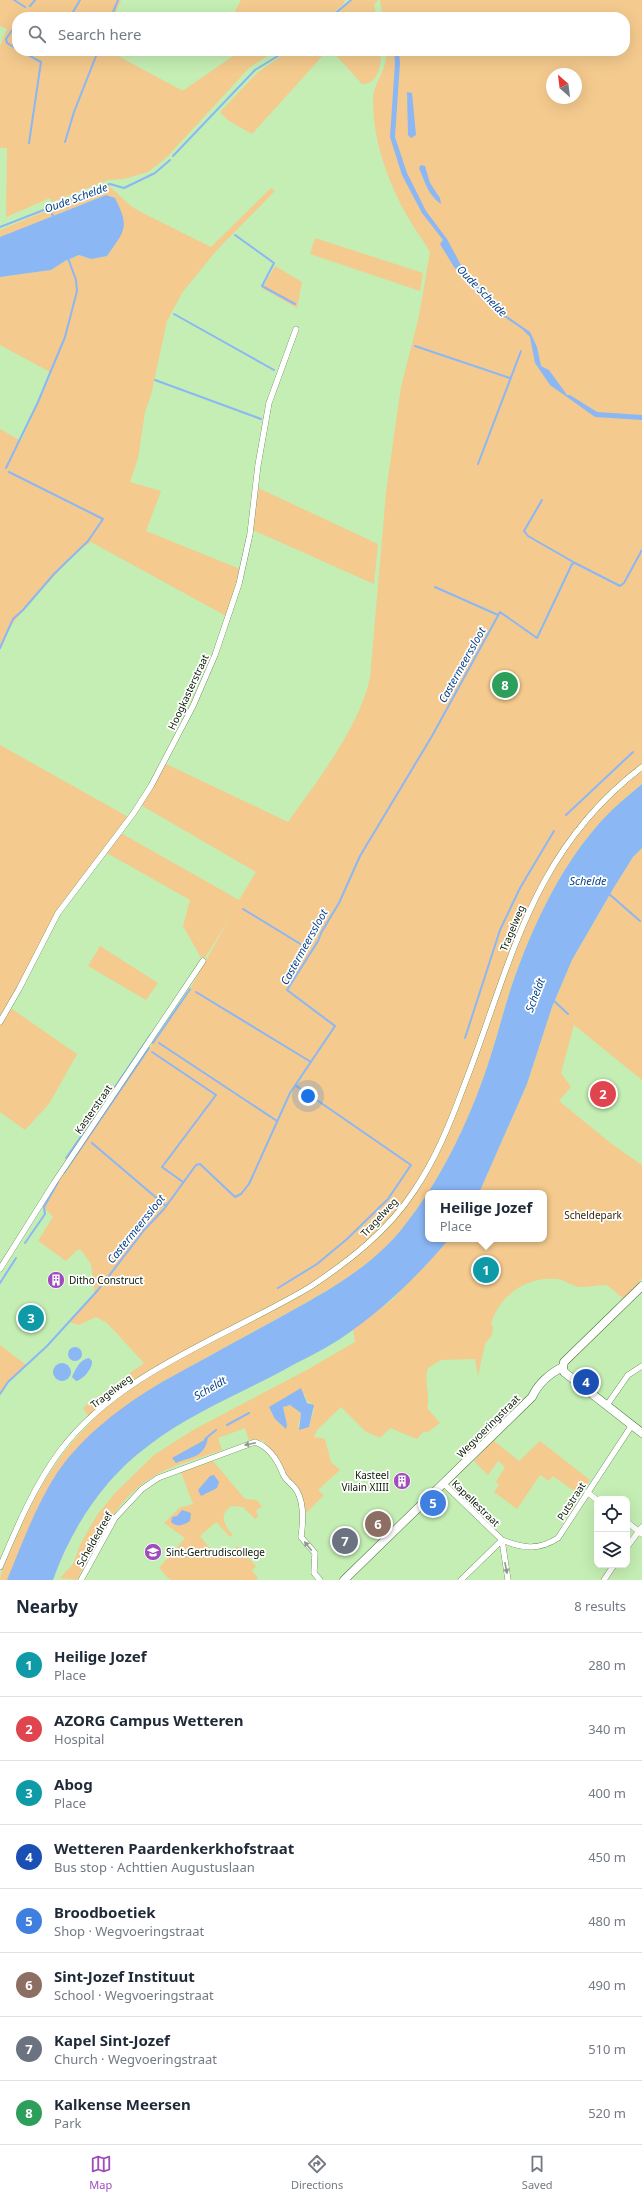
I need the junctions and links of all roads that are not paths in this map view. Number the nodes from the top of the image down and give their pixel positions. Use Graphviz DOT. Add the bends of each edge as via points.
graph roads {
  1 [pos="296,328"];
  2 [pos="642,767"];
  3 [pos="203,961"];
  4 [pos="0,1022"];
  5 [pos="0,1269"];
  6 [pos="642,1286"];
  7 [pos="642,1366"];
  8 [pos="563,1367"];
  9 [pos="607,1405"];
  10 [pos="632,1426"];
  11 [pos="642,1433"];
  12 [pos="444,1484"];
  13 [pos="588,1492"];
  14 [pos="594,1497"];
  15 [pos="630,1524"];
  16 [pos="641,1531"];
  17 [pos="502,1540"];
  18 [pos="630,1544"];
  19 [pos="0,1566"];
  20 [pos="612,1568"];
  21 [pos="81,1580"];
  22 [pos="320,1580"];
  23 [pos="344,1580"];
  24 [pos="461,1580"];
  25 [pos="508,1580"];
  26 [pos="604,1580"];
  1 -- 4 [label="street, Hoogkasterstraat" via="269,403 250,534 239,584 215,655 193,706 151,786 133,814 58,913"];
  2 -- 19 [label="street, Tragelweg" via="615,789 575,833 536,896 514,944 445,1136 414,1192 376,1236 328,1276 287,1301 152,1372 99,1410 50,1464"];
  3 -- 5 [label="street, Kasterstraat" via="54,1182"];
  6 -- 8 [label="street, Wegvoeringstraat" via="564,1362"];
  7 -- 9 [label="street" via="628,1375"];
  8 -- 9 [label="street" via="566,1373"];
  8 -- 12 [label="street, Wegvoeringstraat" via="536,1388 532,1397"];
  9 -- 10 [label="street"];
  10 -- 11 [label="street"];
  10 -- 13 [label="street, Putstraat"];
  12 -- 17 [label="street, Kapellestraat"];
  12 -- 23 [label="street, Wegvoeringstraat"];
  13 -- 14 [label="street"];
  13 -- 17 [label="street, Putstraat" via="558,1538 549,1544 540,1547 520,1547"];
  15 -- 16 [label="street"];
  16 -- 18 [label="street"];
  17 -- 24 [label="street"];
  17 -- 25 [label="street, Kapellestraat, one-way"];
  20 -- 26 [label="street"];
  22 -- 21 [label="street, Scheldedreef, one-way" via="314,1574 314,1553 301,1537 303,1518 298,1492 283,1475 279,1462 261,1444 255,1442 151,1482 130,1500 115,1518"];
}
